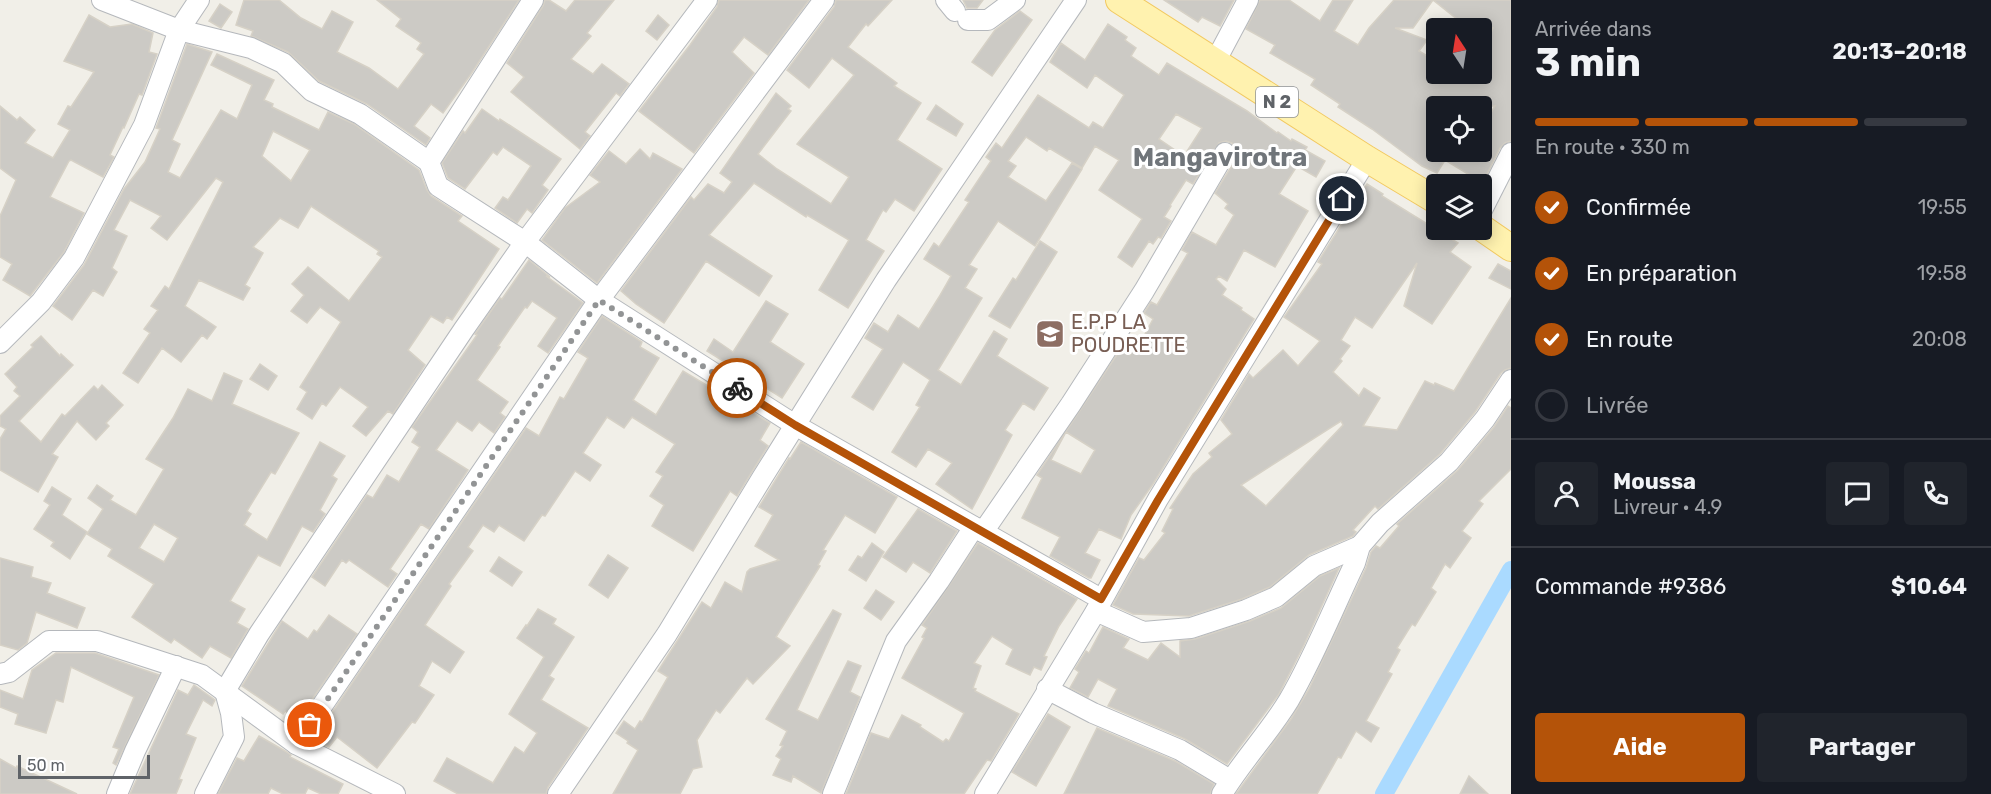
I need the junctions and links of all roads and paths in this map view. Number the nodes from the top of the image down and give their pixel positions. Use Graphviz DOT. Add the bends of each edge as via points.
graph roads {
  1 [pos="102,0"];
  2 [pos="199,0"];
  3 [pos="533,0"];
  4 [pos="707,0"];
  5 [pos="824,0"];
  6 [pos="1015,0"];
  7 [pos="1076,0"];
  8 [pos="1119,0"];
  9 [pos="1248,0"];
  10 [pos="956,10"];
  11 [pos="179,30"];
  12 [pos="1215,62"];
  13 [pos="1225,153"];
  14 [pos="1511,153"];
  15 [pos="1367,159"];
  16 [pos="429,162"];
  17 [pos="1492,190"];
  18 [pos="1426,194"];
  19 [pos="1492,235"];
  20 [pos="525,242"];
  21 [pos="1511,248"];
  22 [pos="599,300"];
  23 [pos="0,343"];
  24 [pos="1511,380"];
  25 [pos="795,425"];
  26 [pos="979,530"];
  27 [pos="1360,546"];
  28 [pos="1099,605"];
  29 [pos="176,666"];
  30 [pos="0,674"];
  31 [pos="1047,689"];
  32 [pos="225,691"];
  33 [pos="296,744"];
  34 [pos="1226,787"];
  35 [pos="117,794"];
  36 [pos="205,794"];
  37 [pos="395,794"];
  38 [pos="558,794"];
  39 [pos="833,794"];
  40 [pos="985,794"];
  1 -- 11 [label="street"];
  2 -- 11 [label="street"];
  3 -- 16 [label="street"];
  4 -- 20 [label="street"];
  5 -- 22 [label="street"];
  6 -- 10 [label="street" via="988,20"];
  7 -- 25 [label="street" via="886,280"];
  8 -- 12 [label="main road, N 2"];
  9 -- 12 [label="street"];
  11 -- 16 [label="street" via="250,48 283,63 312,91 360,114"];
  11 -- 23 [label="street" via="144,125 74,258 41,302"];
  12 -- 15 [label="main road, N 2"];
  13 -- 26 [label="street" via="1144,291 1071,404"];
  14 -- 17 [label="street"];
  15 -- 18 [label="main road, N 2"];
  15 -- 28 [label="street" via="1158,500"];
  16 -- 20 [label="street" via="438,186"];
  19 -- 21 [label="main road"];
  20 -- 22 [label="street"];
  20 -- 32 [label="street" via="259,634"];
  22 -- 25 [label="street"];
  22 -- 33 [label="street"];
  24 -- 27 [label="street" via="1449,462 1388,515"];
  25 -- 26 [label="street"];
  25 -- 38 [label="street" via="667,634"];
  26 -- 28 [label="street"];
  26 -- 39 [label="street" via="896,641"];
  27 -- 28 [label="street" via="1314,566 1276,597 1191,628 1143,632"];
  27 -- 34 [label="street" via="1289,700"];
  28 -- 31 [label="street"];
  29 -- 30 [label="street" via="97,641 49,641 9,672"];
  29 -- 32 [label="street" via="202,675"];
  29 -- 35 [label="street"];
  31 -- 34 [label="street" via="1180,750"];
  31 -- 40 [label="street"];
  32 -- 33 [label="street"];
  32 -- 36 [label="street" via="234,737"];
  33 -- 37 [label="street"];
}
